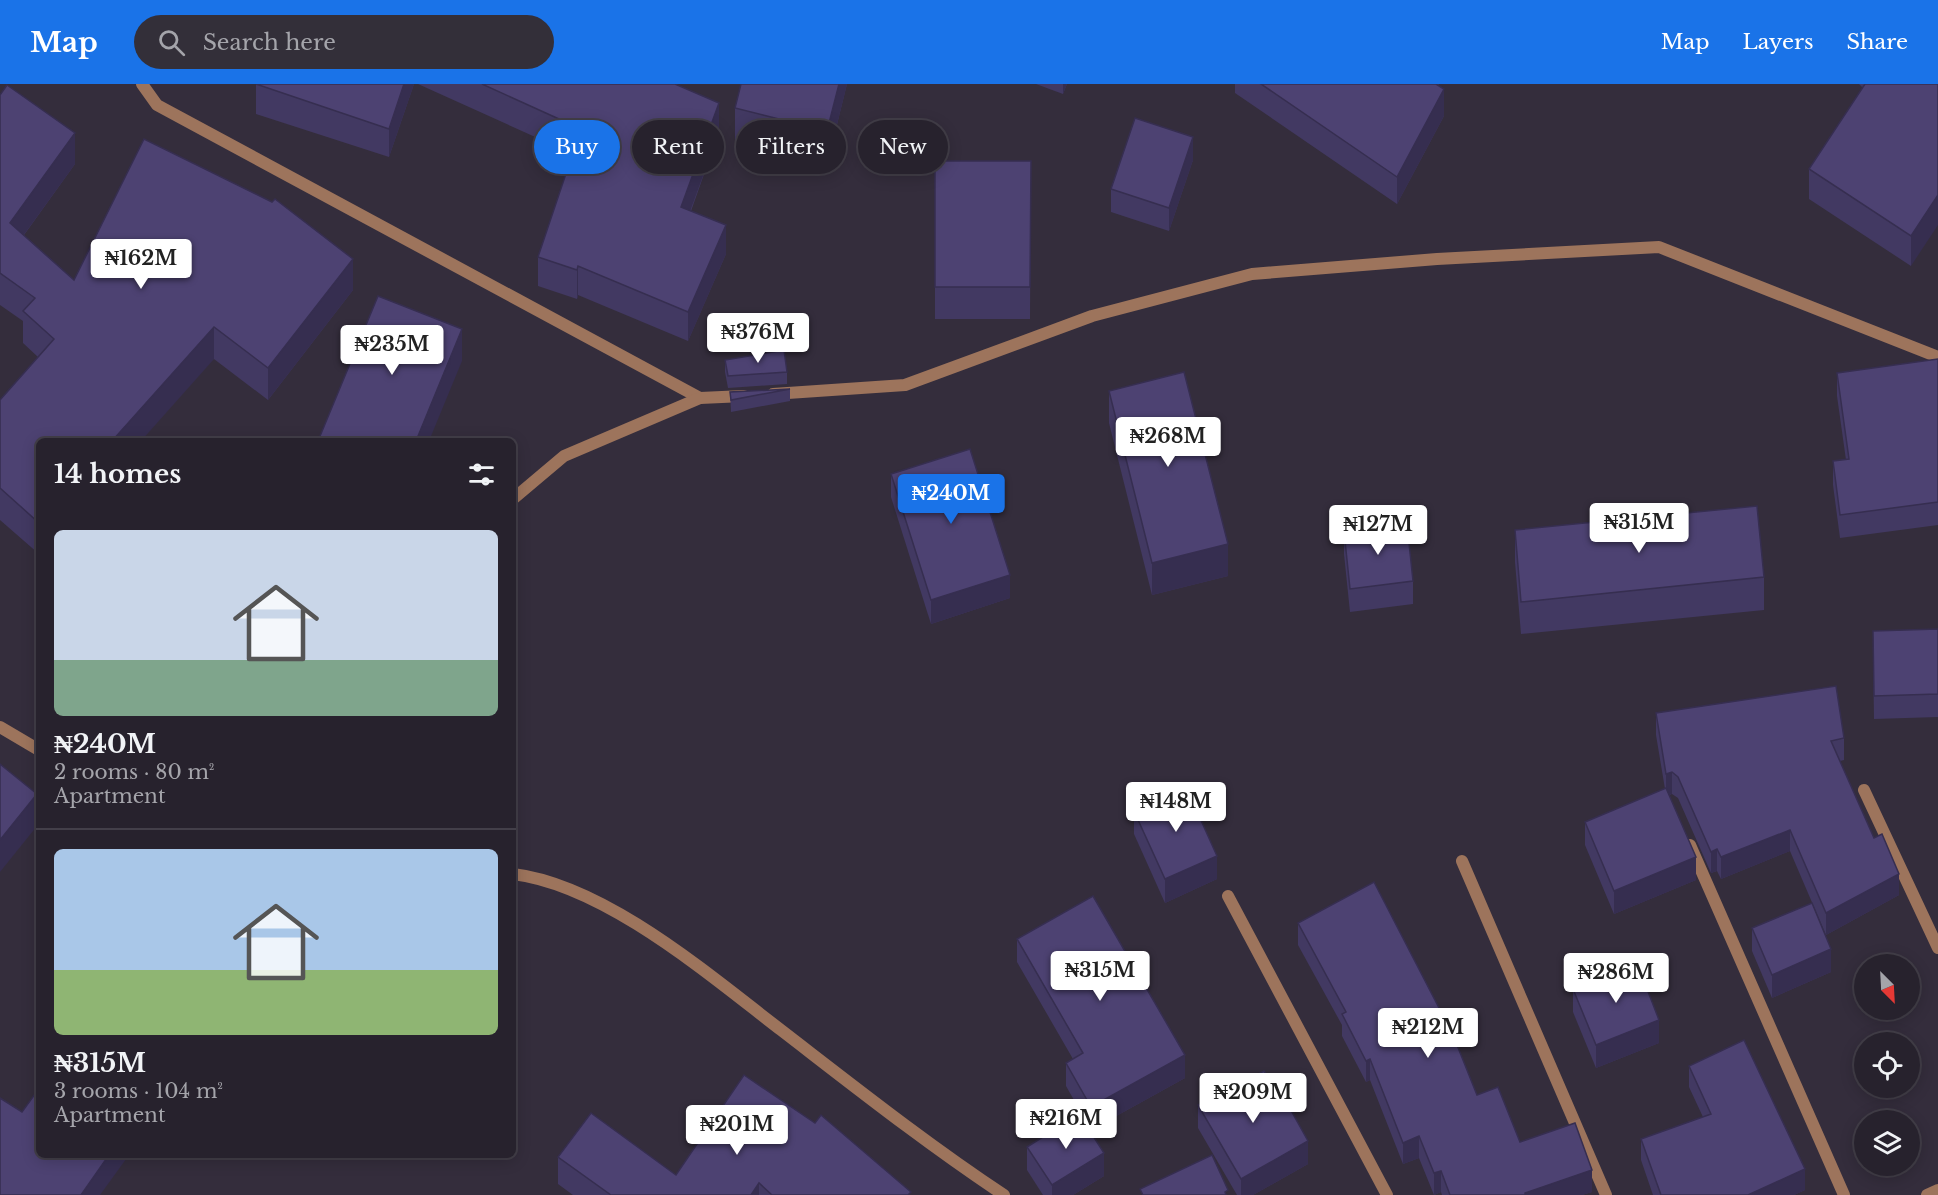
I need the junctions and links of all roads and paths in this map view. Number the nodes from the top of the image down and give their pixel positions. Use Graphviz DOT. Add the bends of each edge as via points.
graph roads {
  1 [pos="142,84"];
  2 [pos="1938,357"];
  3 [pos="700,398"];
  4 [pos="516,496"];
  5 [pos="0,727"];
  6 [pos="36,748"];
  7 [pos="1864,790"];
  8 [pos="1686,835"];
  9 [pos="1462,861"];
  10 [pos="516,875"];
  11 [pos="1228,896"];
  12 [pos="1938,948"];
  13 [pos="1938,1190"];
  14 [pos="1004,1195"];
  15 [pos="1387,1195"];
  16 [pos="1606,1195"];
  17 [pos="1844,1195"];
  18 [pos="1927,1195"];
  1 -- 3 [label="street" via="157,105"];
  2 -- 3 [label="street" via="1659,247 1252,274 1092,316 905,385"];
  3 -- 4 [label="street" via="564,456"];
  5 -- 6 [label="street"];
  7 -- 12 [label="street"];
  8 -- 17 [label="street"];
  9 -- 16 [label="street"];
  10 -- 14 [label="street" via="594,899 685,956 945,1156"];
  11 -- 15 [label="street"];
  13 -- 18 [label="street"];
}
